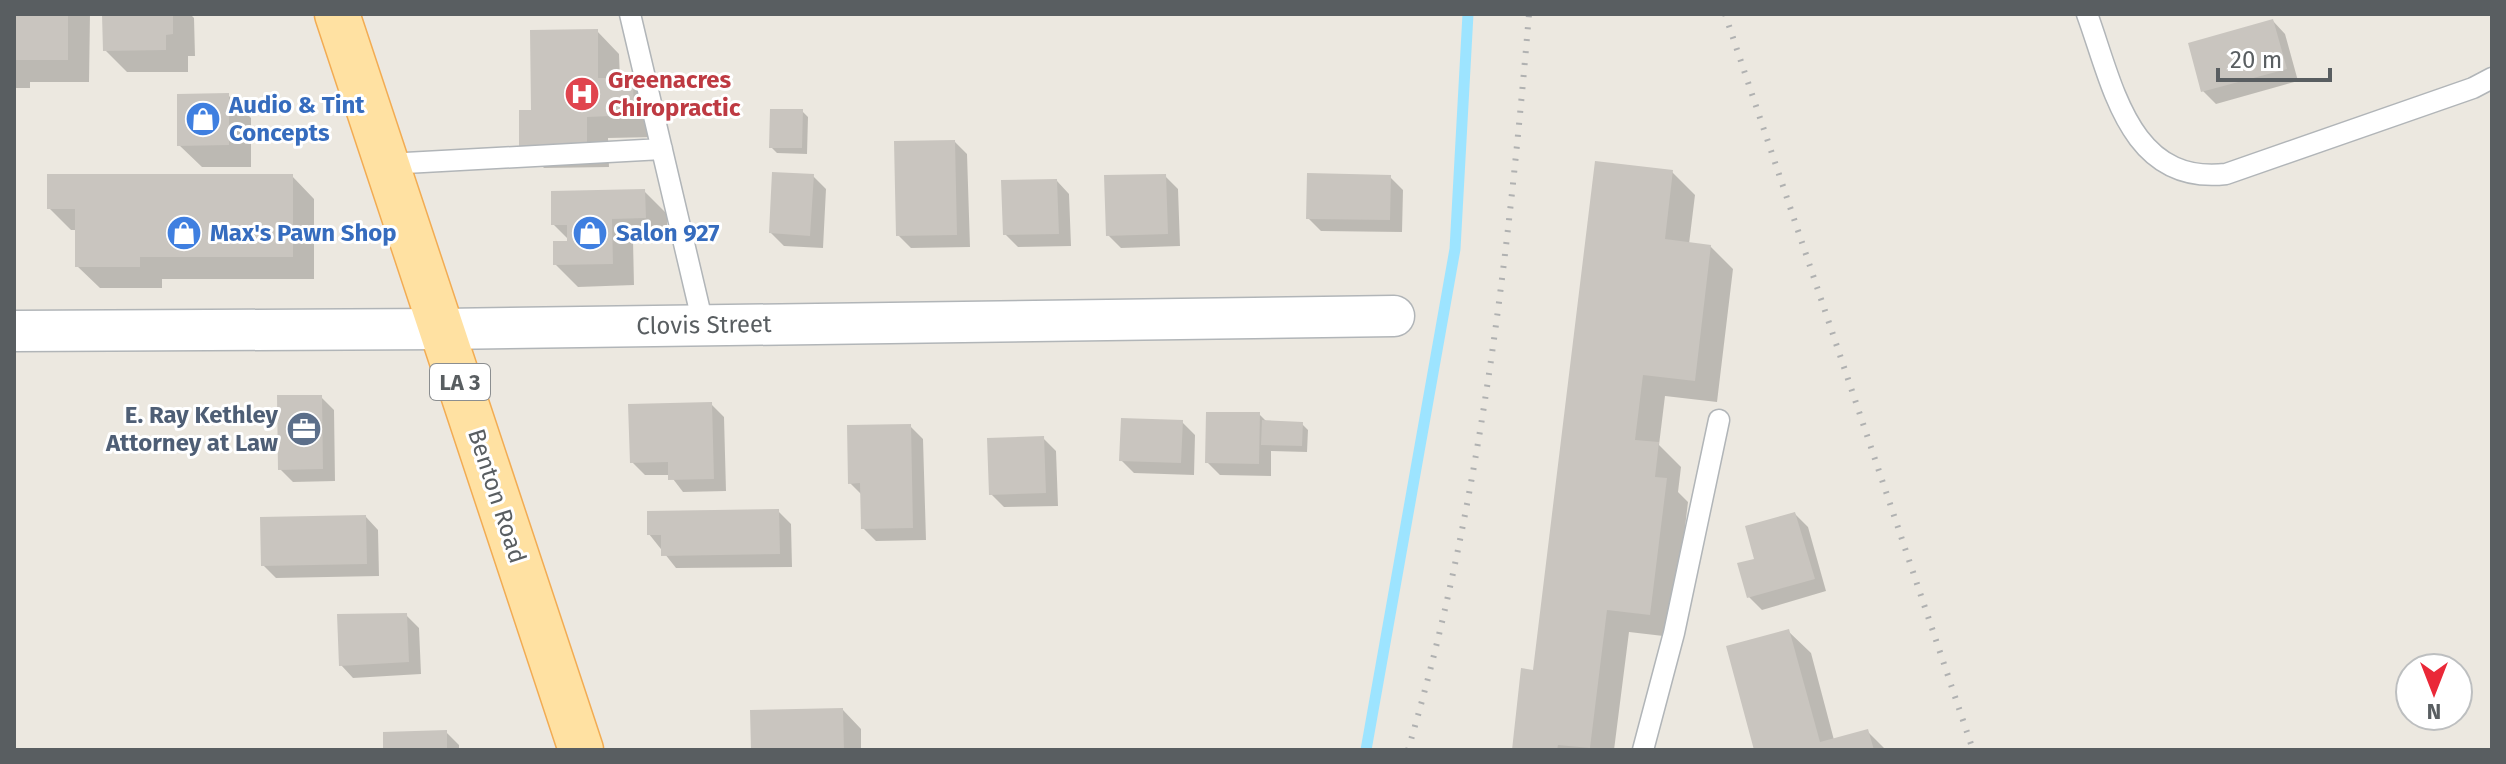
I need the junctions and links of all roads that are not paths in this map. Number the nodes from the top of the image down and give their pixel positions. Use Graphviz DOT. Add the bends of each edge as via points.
graph roads {
  1 [pos="630,14"];
  2 [pos="2087,14"];
  3 [pos="342,15"];
  4 [pos="2492,78"];
  5 [pos="662,149"];
  6 [pos="387,164"];
  7 [pos="1394,316"];
  8 [pos="703,324"];
  9 [pos="443,329"];
  10 [pos="14,331"];
  11 [pos="1719,420"];
  12 [pos="581,750"];
  13 [pos="1643,750"];
  1 -- 5 [label="lane"];
  2 -- 4 [label="lane" via="2138,141 2183,173 2226,174"];
  3 -- 6 [label="main road, Benton Road / LA 3"];
  5 -- 6 [label="lane"];
  5 -- 8 [label="lane"];
  6 -- 9 [label="main road, Benton Road / LA 3"];
  7 -- 8 [label="street, Clovis Street"];
  8 -- 9 [label="street, Clovis Street"];
  9 -- 10 [label="street, Clovis Street"];
  9 -- 12 [label="main road, Benton Road / LA 3"];
  11 -- 13 [label="lane"];
}
